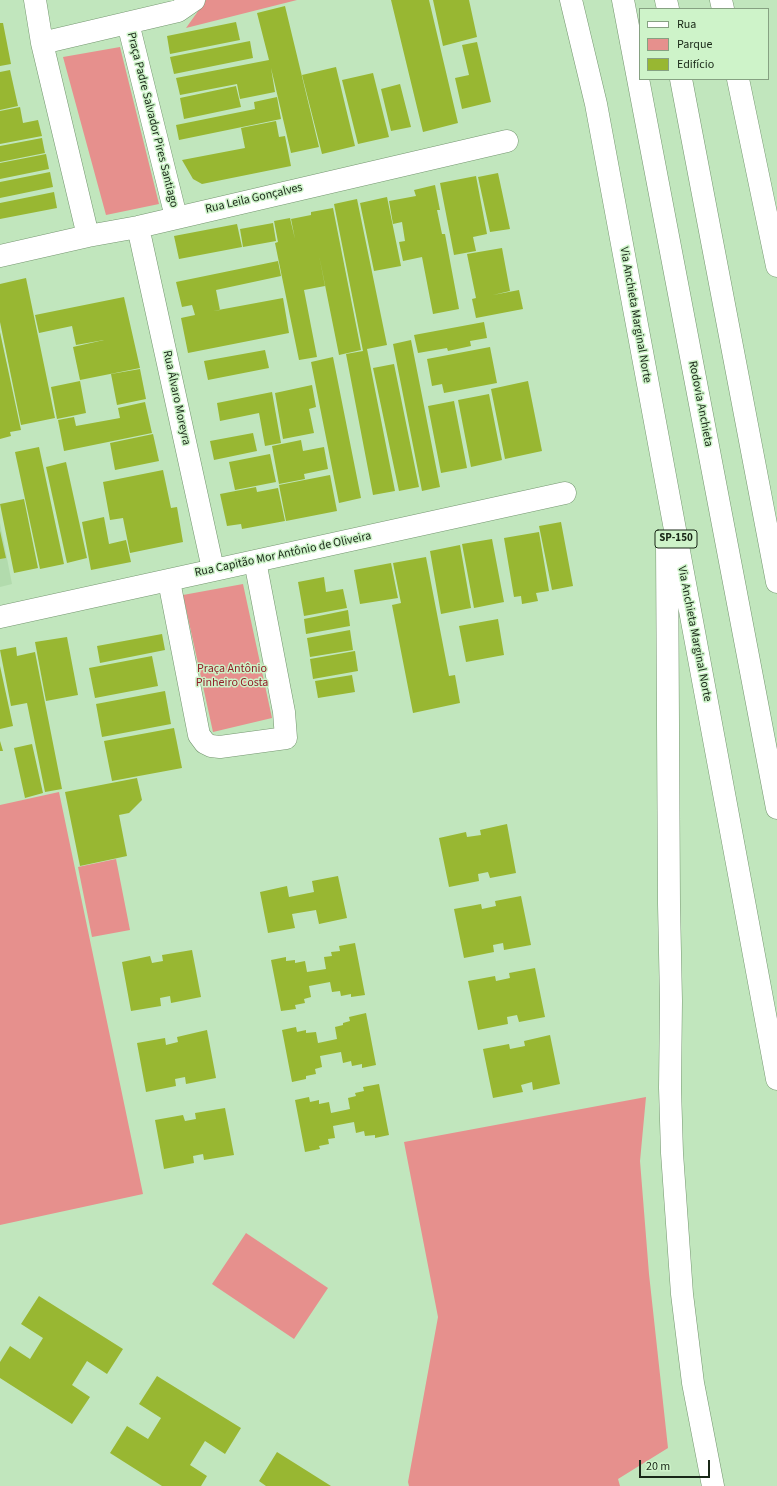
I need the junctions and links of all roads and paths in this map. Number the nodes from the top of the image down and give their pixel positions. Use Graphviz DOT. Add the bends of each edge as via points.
graph roads {
  1 [pos="35,0"];
  2 [pos="194,0"];
  3 [pos="571,0"];
  4 [pos="623,0"];
  5 [pos="128,24"];
  6 [pos="42,43"];
  7 [pos="681,80"];
  8 [pos="738,80"];
  9 [pos="507,141"];
  10 [pos="176,217"];
  11 [pos="138,227"];
  12 [pos="88,236"];
  13 [pos="0,256"];
  14 [pos="777,266"];
  15 [pos="666,486"];
  16 [pos="565,493"];
  17 [pos="255,561"];
  18 [pos="213,570"];
  19 [pos="169,581"];
  20 [pos="777,582"];
  21 [pos="0,617"];
  22 [pos="777,808"];
  23 [pos="777,1079"];
  24 [pos="713,1486"];
  1 -- 6 [label="main road"];
  2 -- 5 [label="main road" via="178,11"];
  3 -- 15 [label="main road, Via Anchieta Marginal Norte / SP-150" via="596,104"];
  4 -- 22 [label="main road, Rodovia Anchieta"];
  5 -- 6 [label="main road"];
  5 -- 10 [label="main road, Praça Padre Salvador Pires Santiago"];
  6 -- 12 [label="main road"];
  7 -- 20 [label="main road"];
  8 -- 14 [label="main road"];
  9 -- 10 [label="main road, Rua Leila Gonçalves"];
  10 -- 11 [label="main road, Rua Leila Gonçalves"];
  11 -- 12 [label="main road, Rua Leila Gonçalves"];
  11 -- 18 [label="main road, Rua Álvaro Moreyra"];
  12 -- 13 [label="main road, Rua Leila Gonçalves"];
  15 -- 23 [label="main road, Via Anchieta Marginal Norte / SP-150"];
  15 -- 24 [label="main road" via="672,1153 682,1294 693,1383"];
  16 -- 17 [label="main road, Rua Capitão Mor Antônio de Oliveira"];
  17 -- 18 [label="main road, Rua Capitão Mor Antônio de Oliveira"];
  17 -- 19 [label="main road" via="284,712 286,738 220,747 205,743 199,735"];
  18 -- 19 [label="main road, Rua Capitão Mor Antônio de Oliveira"];
  19 -- 21 [label="main road, Rua Capitão Mor Antônio de Oliveira"];
}
